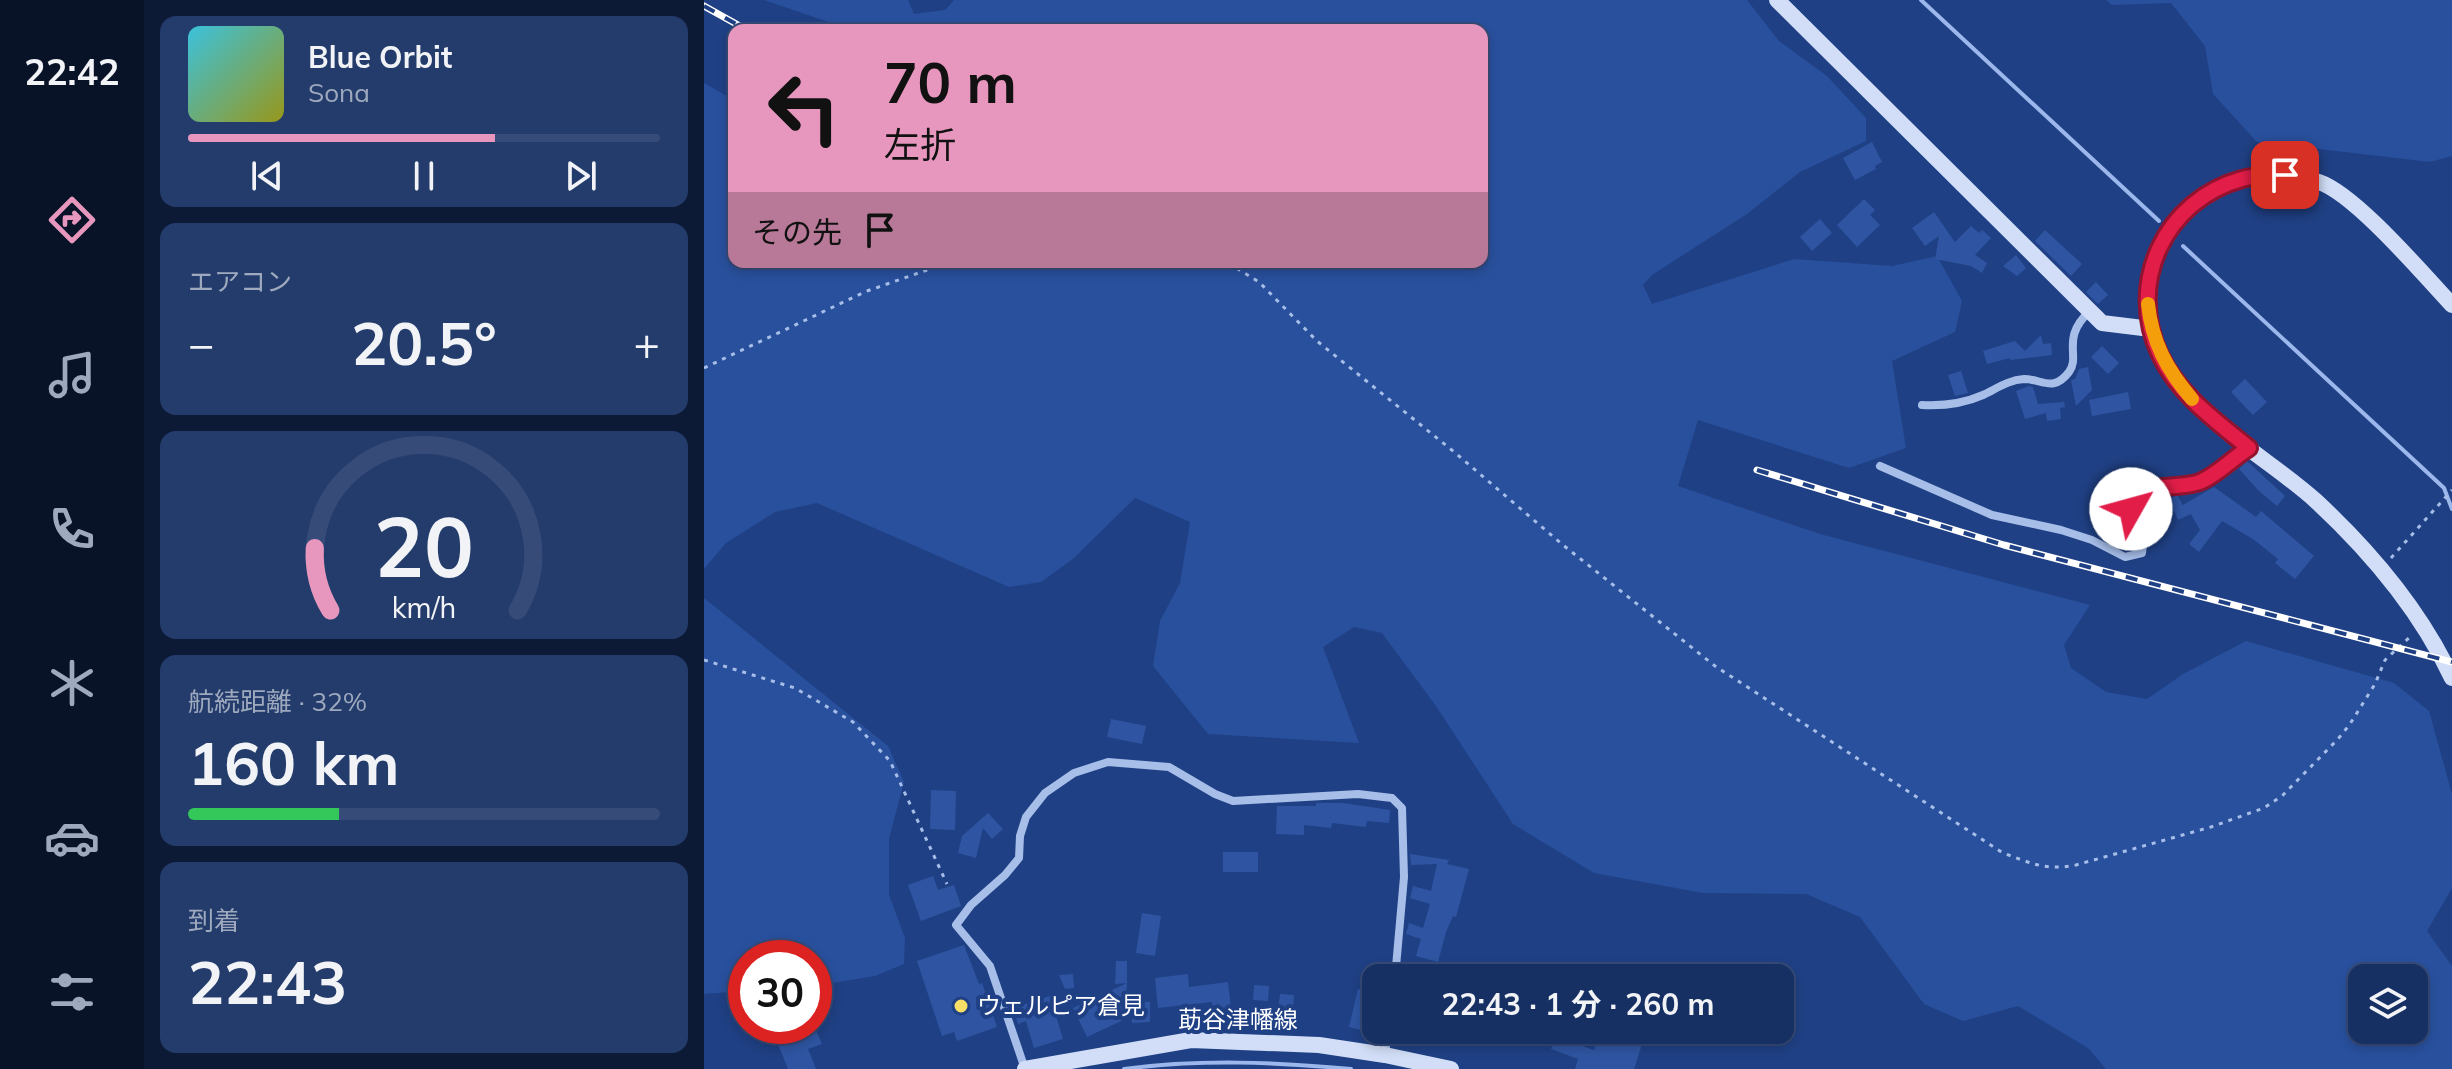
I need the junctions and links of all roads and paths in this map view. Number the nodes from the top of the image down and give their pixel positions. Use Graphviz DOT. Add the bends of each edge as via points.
graph roads {
  1 [pos="1777,0"];
  2 [pos="933,268"];
  3 [pos="1236,268"];
  4 [pos="2452,305"];
  5 [pos="2090,311"];
  6 [pos="2151,329"];
  7 [pos="704,368"];
  8 [pos="1922,405"];
  9 [pos="2249,448"];
  10 [pos="1880,466"];
  11 [pos="2452,490"];
  12 [pos="2381,570"];
  13 [pos="2423,624"];
  14 [pos="704,660"];
  15 [pos="2452,678"];
  16 [pos="947,884"];
  17 [pos="1396,964"];
  18 [pos="1386,1044"];
  19 [pos="1385,1055"];
  20 [pos="1025,1069"];
  21 [pos="1451,1069"];
  1 -- 5 [label="street"];
  2 -- 7 [label="path" via="867,291"];
  3 -- 13 [label="path" via="1259,282 1317,341 1715,666 2003,853 2042,867 2076,865 2264,808 2344,732 2385,660"];
  4 -- 6 [label="street" via="2350,201 2321,182 2285,175 2243,178 2208,193 2161,241 2150,267"];
  5 -- 6 [label="street" via="2102,323"];
  5 -- 8 [label="street" via="2074,330 2072,366 2059,381 2041,384 2024,379 1951,404"];
  6 -- 9 [label="street" via="2178,382"];
  9 -- 10 [label="street" via="2204,480 2139,494 2131,509 2142,553 2125,557 2061,530 1992,515"];
  9 -- 12 [label="street" via="2314,499"];
  11 -- 12 [label="path"];
  12 -- 13 [label="street"];
  13 -- 15 [label="street"];
  14 -- 16 [label="path" via="795,688 853,722 890,761"];
  17 -- 20 [label="street" via="1404,877 1402,808 1392,798 1358,794 1233,801 1169,767 1108,762 1074,773 1045,793 1026,817 1019,858 956,925 990,966"];
  18 -- 19 [label="street"];
  19 -- 20 [label="street, 莇谷津幡線" via="1319,1045 1191,1040"];
  19 -- 21 [label="street, 莇谷津幡線"];
}
